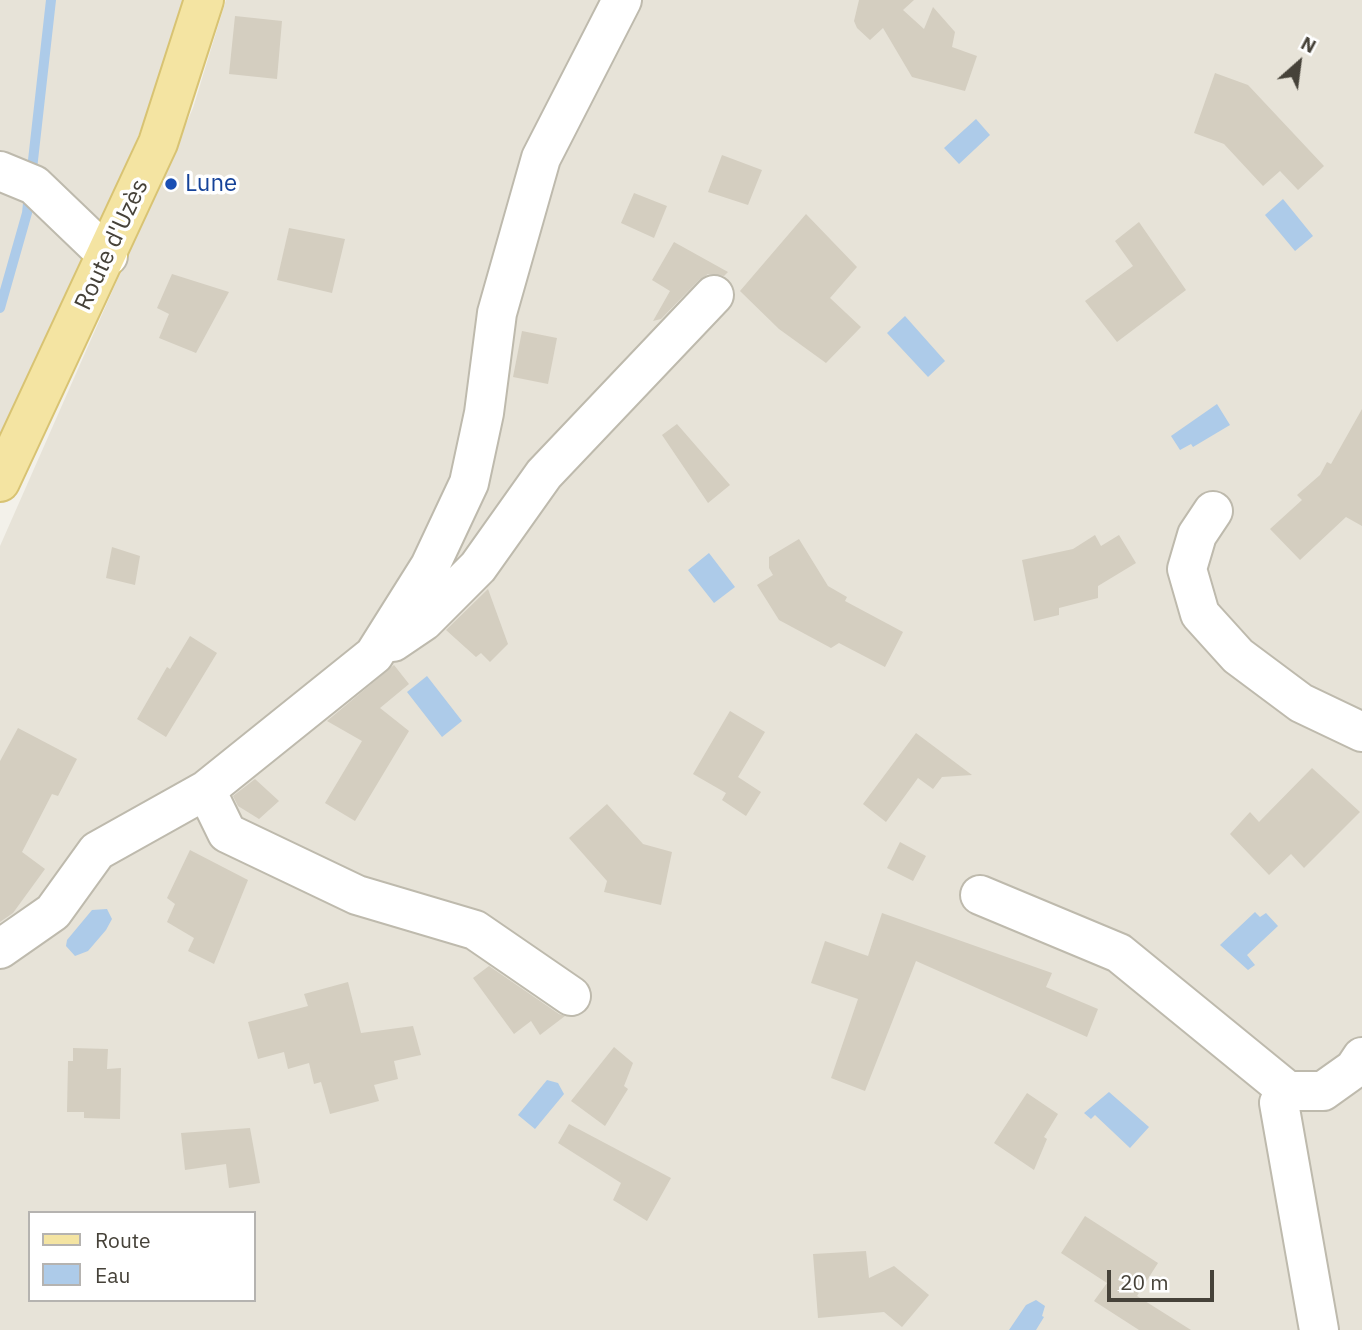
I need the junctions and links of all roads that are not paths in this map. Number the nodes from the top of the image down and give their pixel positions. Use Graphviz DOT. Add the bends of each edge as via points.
graph roads {
  1 [pos="204,0"];
  2 [pos="622,0"];
  3 [pos="14,176"];
  4 [pos="108,256"];
  5 [pos="714,295"];
  6 [pos="0,482"];
  7 [pos="1213,511"];
  8 [pos="374,655"];
  9 [pos="1362,732"];
  10 [pos="206,790"];
  11 [pos="980,895"];
  12 [pos="0,949"];
  13 [pos="571,996"];
  14 [pos="1362,1057"];
  15 [pos="1287,1091"];
  16 [pos="1319,1330"];
  1 -- 4 [label="main road, Route d'Uzès" via="158,143"];
  2 -- 8 [label="street" via="541,158 497,313 469,483 430,566"];
  3 -- 4 [label="street"];
  4 -- 6 [label="main road, Route d'Uzès"];
  5 -- 8 [label="street" via="544,474 478,567 424,621"];
  7 -- 9 [label="street" via="1197,535 1187,569 1200,614 1238,656 1301,703"];
  8 -- 10 [label="street"];
  10 -- 12 [label="street" via="97,851 53,912"];
  10 -- 13 [label="street" via="228,833 356,895 475,930"];
  11 -- 15 [label="street" via="1119,953"];
  14 -- 15 [label="street" via="1354,1069 1323,1091"];
  15 -- 16 [label="street" via="1279,1103"];
}
